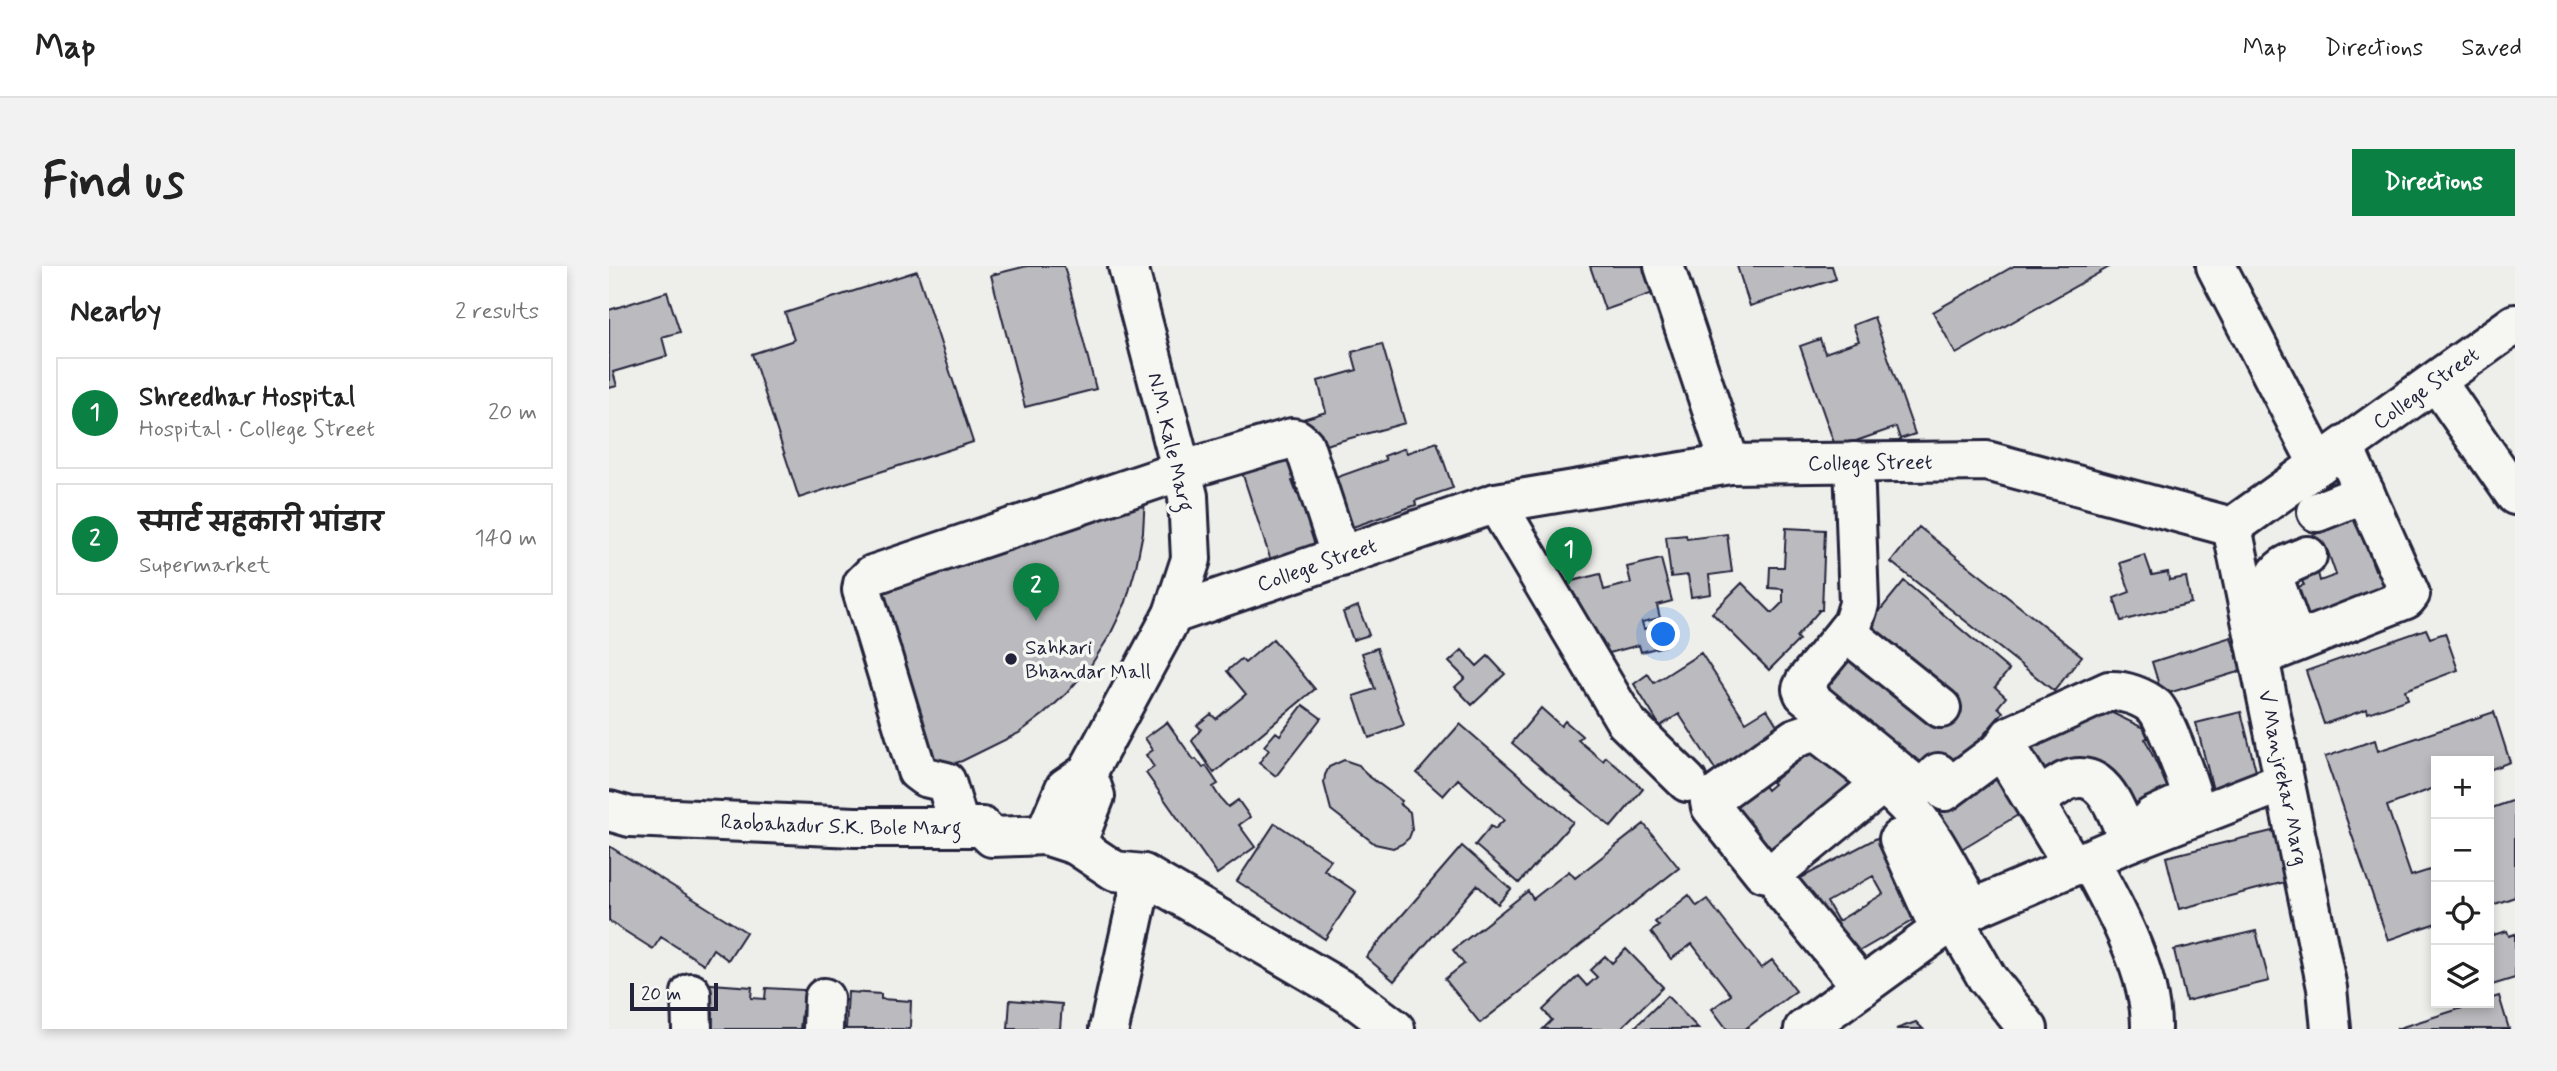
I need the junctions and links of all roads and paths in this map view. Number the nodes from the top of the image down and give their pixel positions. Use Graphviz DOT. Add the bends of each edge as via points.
graph roads {
  1 [pos="1128,266"];
  2 [pos="1664,266"];
  3 [pos="2216,266"];
  4 [pos="2515,324"];
  5 [pos="2436,381"];
  6 [pos="2331,456"];
  7 [pos="1854,462"];
  8 [pos="1730,464"];
  9 [pos="1181,471"];
  10 [pos="2365,493"];
  11 [pos="2515,495"];
  12 [pos="1496,503"];
  13 [pos="2317,512"];
  14 [pos="2232,527"];
  15 [pos="2307,556"];
  16 [pos="1341,557"];
  17 [pos="1173,614"];
  18 [pos="1846,632"];
  19 [pos="2296,642"];
  20 [pos="2259,657"];
  21 [pos="1941,708"];
  22 [pos="1687,782"];
  23 [pos="2284,782"];
  24 [pos="1882,784"];
  25 [pos="609,811"];
  26 [pos="970,826"];
  27 [pos="1065,830"];
  28 [pos="2138,831"];
  29 [pos="1899,839"];
  30 [pos="2081,863"];
  31 [pos="1143,874"];
  32 [pos="1783,892"];
  33 [pos="1950,918"];
  34 [pos="1855,977"];
  35 [pos="1109,1029"];
  36 [pos="1395,1029"];
  37 [pos="1804,1029"];
  38 [pos="2028,1029"];
  39 [pos="2151,1029"];
  40 [pos="2331,1029"];
  1 -- 9 [label="street, N.M. Kale Marg"];
  2 -- 8 [label="street"];
  3 -- 6 [label="street"];
  4 -- 5 [label="street, College Street"];
  5 -- 6 [label="street, College Street"];
  5 -- 11 [label="street"];
  6 -- 10 [label="street"];
  6 -- 14 [label="street, College Street"];
  7 -- 8 [label="street, College Street"];
  7 -- 14 [label="street, College Street" via="1987,461"];
  7 -- 18 [label="street" via="1859,604"];
  8 -- 12 [label="street, College Street"];
  9 -- 16 [label="street" via="1297,439 1304,446"];
  9 -- 17 [label="street, N.M. Kale Marg" via="1188,496 1191,559"];
  9 -- 26 [label="street" via="872,575 863,584 917,771 946,782"];
  10 -- 13 [label="street"];
  10 -- 19 [label="street" via="2410,594"];
  12 -- 16 [label="street, College Street"];
  12 -- 22 [label="street" via="1626,722"];
  14 -- 20 [label="street, V Manjrekar Marg"];
  15 -- 19 [label="street" via="2281,568 2274,580"];
  16 -- 17 [label="street, College Street"];
  17 -- 27 [label="street, N.M. Kale Marg" via="1087,773 1065,788"];
  18 -- 21 [label="street"];
  18 -- 30 [label="street" via="1805,682 1804,694 1914,784 1941,782 2002,752"];
  19 -- 20 [label="street"];
  20 -- 23 [label="street, V Manjrekar Marg"];
  23 -- 28 [label="street"];
  23 -- 40 [label="street, V Manjrekar Marg" via="2327,988"];
  24 -- 33 [label="street" via="1926,831"];
  25 -- 26 [label="street, Raobahadur S.K. Bole Marg" via="630,817 855,827"];
  26 -- 27 [label="street" via="991,816"];
  27 -- 31 [label="street" via="1115,871"];
  28 -- 28 [label="street" via="2094,781 2067,780 2042,795 2035,793 2007,747 2010,736 2109,691 2144,700 2159,712 2191,794 2189,800"];
  28 -- 30 [label="street"];
  29 -- 33 [label="street"];
  30 -- 33 [label="street"];
  30 -- 39 [label="street" via="2128,935 2151,1009"];
  31 -- 35 [label="street"];
  31 -- 36 [label="street" via="1347,993"];
  32 -- 34 [label="street"];
  33 -- 34 [label="street"];
  33 -- 38 [label="street" via="1987,978"];
  34 -- 37 [label="street"];
}
